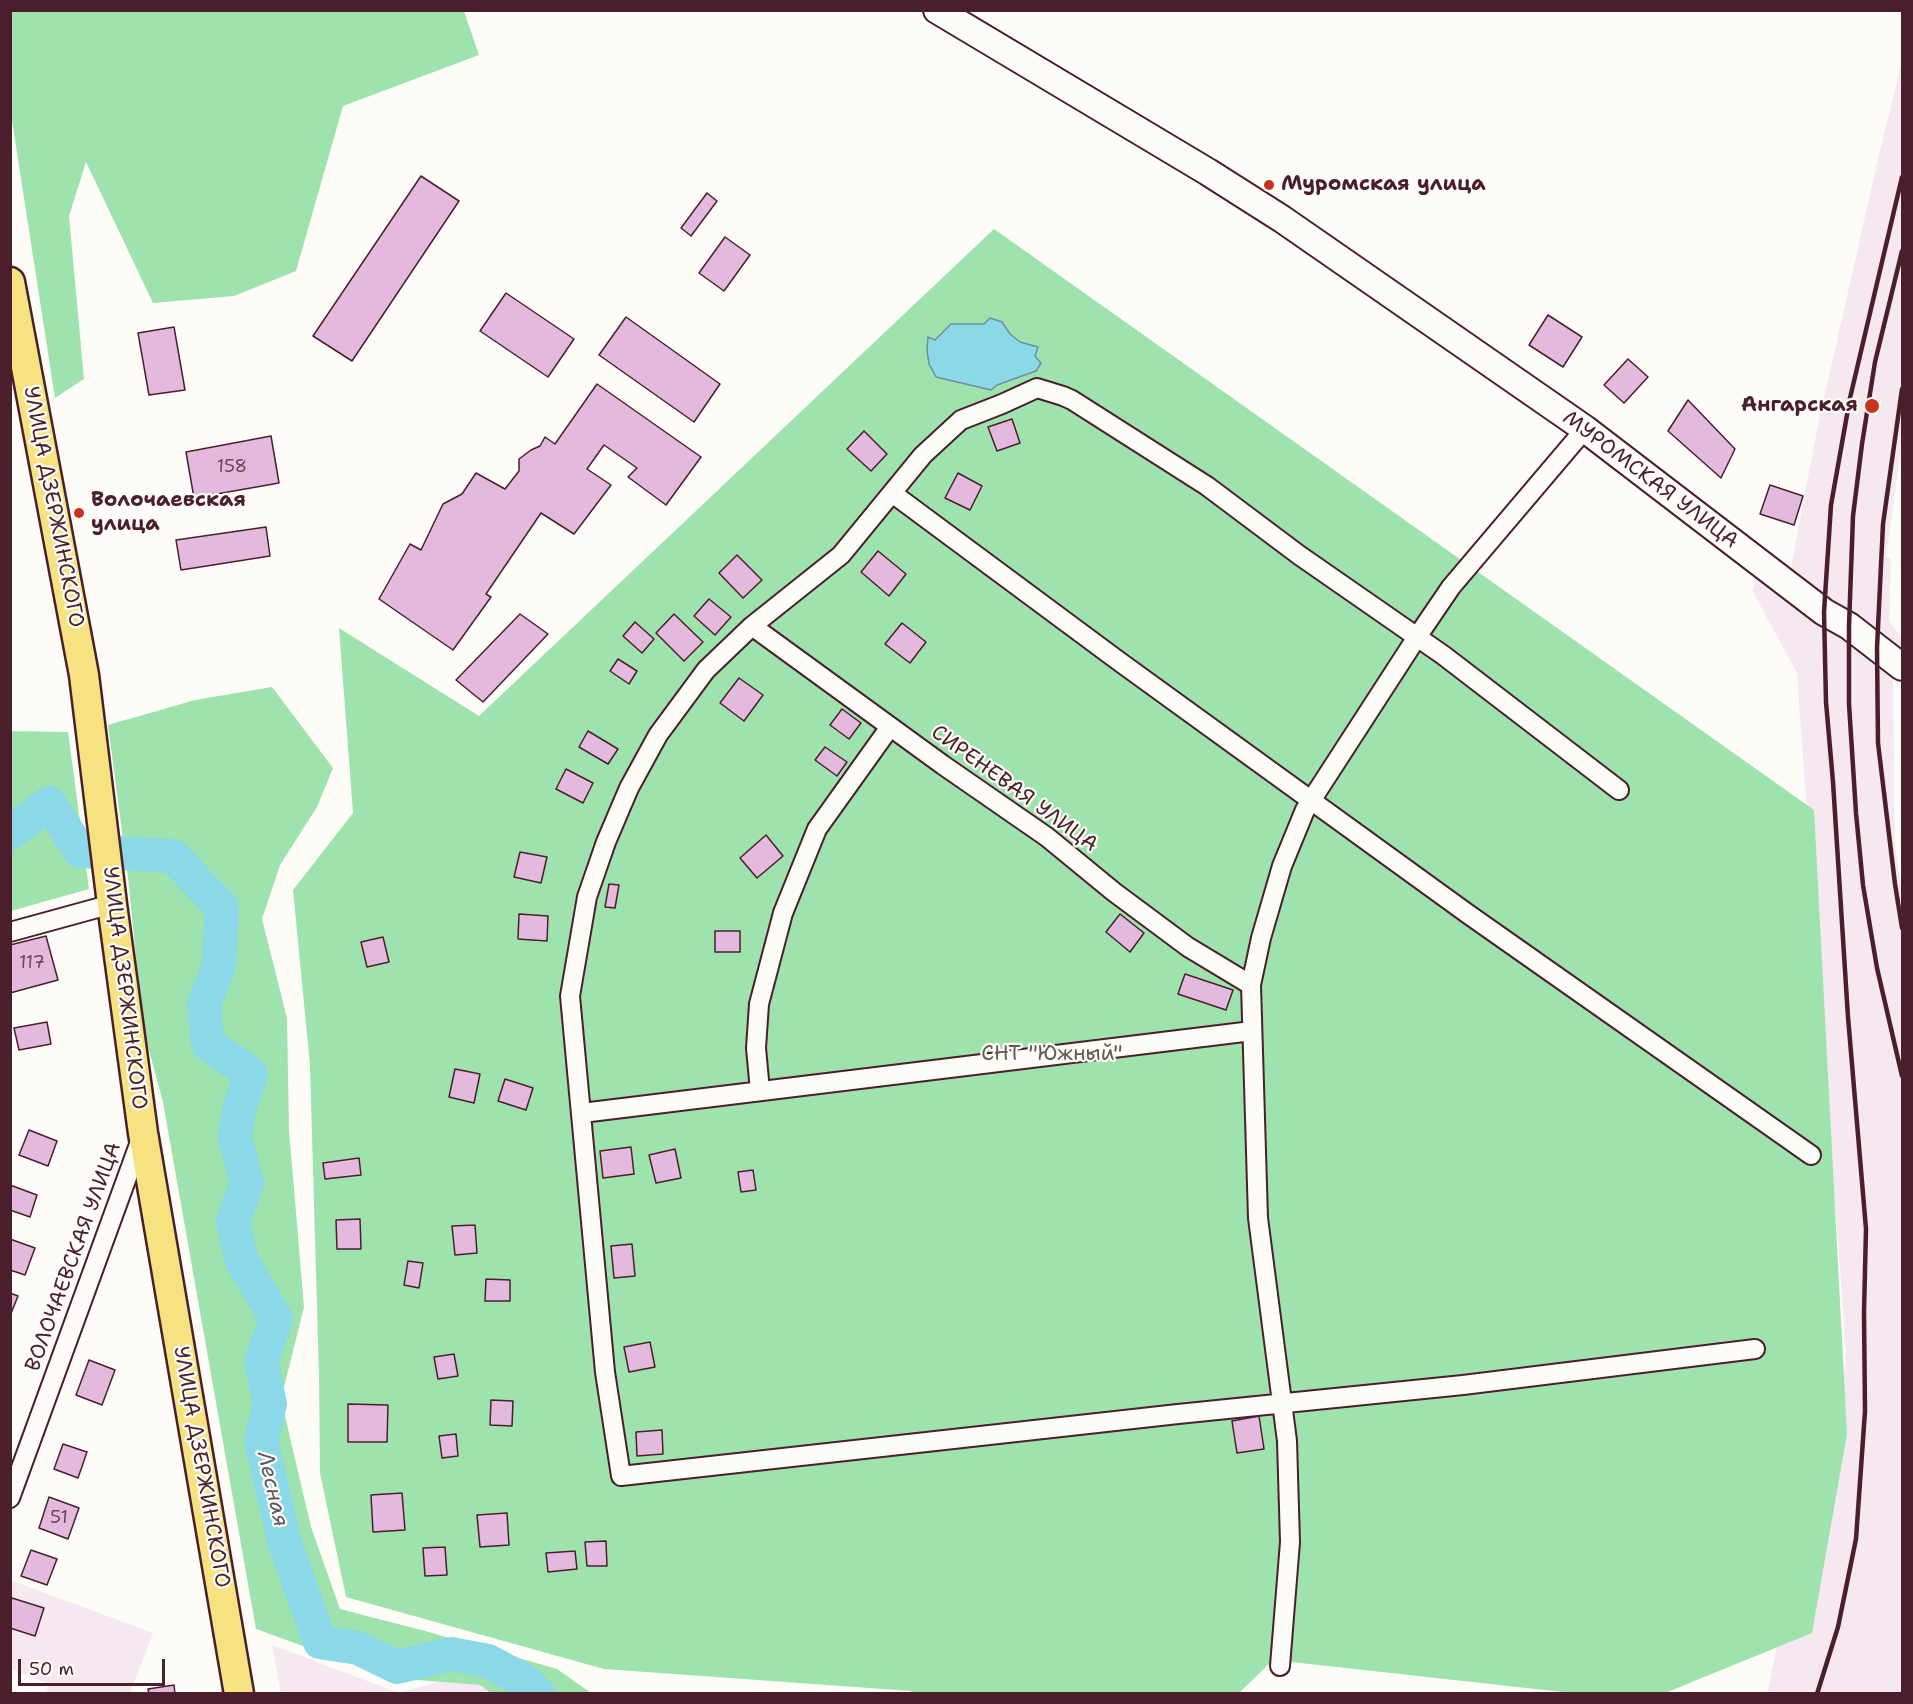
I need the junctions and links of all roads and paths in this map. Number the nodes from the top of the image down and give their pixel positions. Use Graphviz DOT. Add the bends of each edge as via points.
graph roads {
  1 [pos="937,10"];
  2 [pos="10,282"];
  3 [pos="1586,429"];
  4 [pos="892,493"];
  5 [pos="752,626"];
  6 [pos="1418,637"];
  7 [pos="1902,667"];
  8 [pos="890,727"];
  9 [pos="1619,790"];
  10 [pos="1312,800"];
  11 [pos="112,904"];
  12 [pos="10,932"];
  13 [pos="1251,985"];
  14 [pos="1252,1031"];
  15 [pos="760,1091"];
  16 [pos="582,1113"];
  17 [pos="143,1133"];
  18 [pos="1811,1155"];
  19 [pos="1755,1349"];
  20 [pos="1282,1404"];
  21 [pos="10,1498"];
  22 [pos="1280,1666"];
  23 [pos="239,1694"];
  1 -- 3 [label="main road, МУРОМСКАЯ УЛИЦА" via="1282,219"];
  2 -- 11 [label="main road, УЛИЦА ДЗЕРЖИНСКОГО" via="84,675"];
  3 -- 6 [label="street" via="1452,587"];
  3 -- 7 [label="main road, МУРОМСКАЯ УЛИЦА"];
  4 -- 5 [label="street" via="841,555"];
  4 -- 6 [label="street" via="923,455 961,420 1037,388 1072,400 1207,486"];
  4 -- 10 [label="street"];
  5 -- 8 [label="street, СИРЕНЕВАЯ УЛИЦА"];
  5 -- 16 [label="street" via="706,670 658,735 629,788 598,864 587,897 570,996"];
  6 -- 9 [label="street"];
  6 -- 10 [label="street"];
  8 -- 13 [label="street, СИРЕНЕВАЯ УЛИЦА" via="1047,837 1188,947"];
  8 -- 15 [label="street" via="817,829 783,913 759,1004 756,1048"];
  10 -- 13 [label="street" via="1282,866"];
  10 -- 18 [label="street"];
  11 -- 12 [label="street"];
  11 -- 17 [label="main road, УЛИЦА ДЗЕРЖИНСКОГО"];
  13 -- 14 [label="street"];
  14 -- 15 [label="street"];
  14 -- 20 [label="street" via="1258,1218"];
  15 -- 16 [label="street"];
  16 -- 20 [label="street" via="605,1372 621,1476"];
  17 -- 21 [label="street, ВОЛОЧАЕВСКАЯ УЛИЦА"];
  17 -- 23 [label="main road, УЛИЦА ДЗЕРЖИНСКОГО"];
  19 -- 20 [label="street" via="1463,1386"];
  20 -- 22 [label="street" via="1290,1542"];
}
